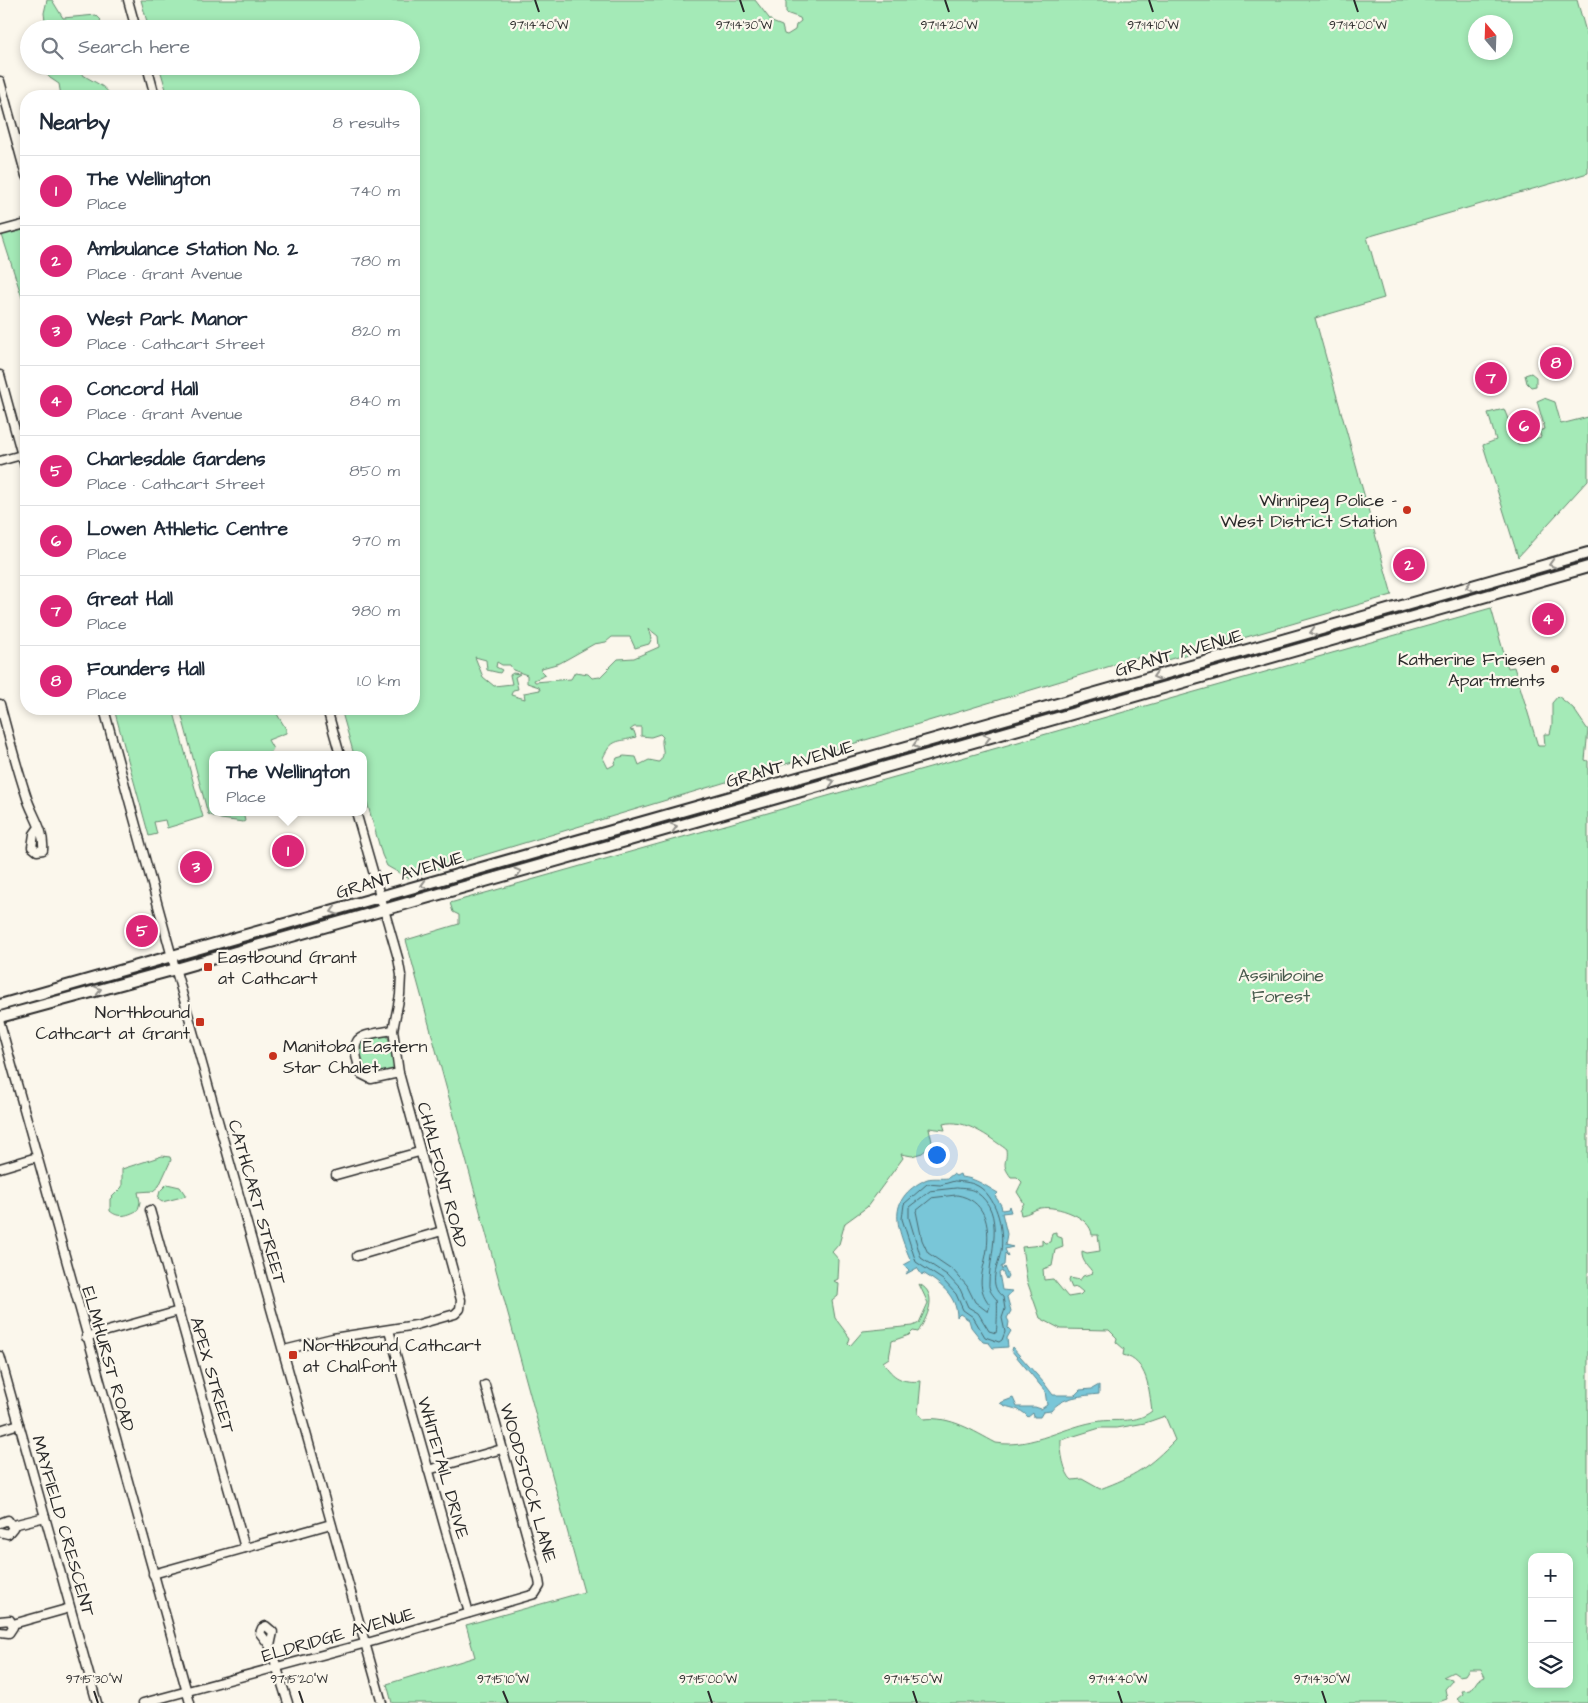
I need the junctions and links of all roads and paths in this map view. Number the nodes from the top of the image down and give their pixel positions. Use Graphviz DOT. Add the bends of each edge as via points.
graph roads {
  1 [pos="128,0"];
  2 [pos="134,20"];
  3 [pos="149,75"];
  4 [pos="0,80"];
  5 [pos="153,90"];
  6 [pos="20,154"];
  7 [pos="20,226"];
  8 [pos="0,232"];
  9 [pos="0,375"];
  10 [pos="20,441"];
  11 [pos="20,455"];
  12 [pos="0,461"];
  13 [pos="1588,554"];
  14 [pos="1588,567"];
  15 [pos="0,704"];
  16 [pos="106,715"];
  17 [pos="329,715"];
  18 [pos="339,751"];
  19 [pos="357,816"];
  20 [pos="39,827"];
  21 [pos="381,898"];
  22 [pos="384,910"];
  23 [pos="172,957"];
  24 [pos="176,969"];
  25 [pos="0,1005"];
  26 [pos="0,1017"];
  27 [pos="0,1023"];
  28 [pos="393,1030"];
  29 [pos="399,1073"];
  30 [pos="419,1152"];
  31 [pos="37,1157"];
  32 [pos="0,1168"];
  33 [pos="336,1175"];
  34 [pos="150,1210"];
  35 [pos="442,1231"];
  36 [pos="357,1256"];
  37 [pos="179,1311"];
  38 [pos="388,1330"];
  39 [pos="86,1338"];
  40 [pos="284,1350"];
  41 [pos="0,1356"];
  42 [pos="485,1385"];
  43 [pos="19,1424"];
  44 [pos="0,1430"];
  45 [pos="502,1449"];
  46 [pos="428,1470"];
  47 [pos="44,1517"];
  48 [pos="0,1522"];
  49 [pos="331,1524"];
  50 [pos="12,1525"];
  51 [pos="0,1532"];
  52 [pos="245,1548"];
  53 [pos="153,1574"];
  54 [pos="538,1590"];
  55 [pos="70,1608"];
  56 [pos="468,1613"];
  57 [pos="0,1621"];
  58 [pos="13,1624"];
  59 [pos="0,1632"];
  60 [pos="365,1643"];
  61 [pos="270,1646"];
  62 [pos="277,1667"];
  63 [pos="187,1693"];
  64 [pos="97,1703"];
  65 [pos="143,1703"];
  66 [pos="190,1703"];
  67 [pos="288,1703"];
  68 [pos="382,1703"];
  1 -- 2 [label="street"];
  3 -- 5 [label="street"];
  4 -- 6 [label="street"];
  7 -- 8 [label="street"];
  9 -- 10 [label="street"];
  11 -- 12 [label="street"];
  13 -- 21 [label="main road, GRANT AVENUE, one-way"];
  22 -- 14 [label="main road, GRANT AVENUE, one-way"];
  15 -- 20 [label="street" via="26,798"];
  16 -- 23 [label="street, CATHCART STREET"];
  17 -- 18 [label="street"];
  19 -- 21 [label="street, CHALFONT ROAD"];
  21 -- 22 [label="street, CHALFONT ROAD"];
  21 -- 23 [label="main road, GRANT AVENUE, one-way"];
  22 -- 24 [label="main road, GRANT AVENUE"];
  22 -- 28 [label="street, CHALFONT ROAD" via="400,975 400,995"];
  23 -- 24 [label="street, CATHCART STREET"];
  23 -- 25 [label="main road, GRANT AVENUE"];
  26 -- 24 [label="main road, GRANT AVENUE, one-way"];
  24 -- 40 [label="street, CATHCART STREET"];
  27 -- 31 [label="street, ELMHURST ROAD"];
  28 -- 29 [label="street, CHALFONT ROAD"];
  28 -- 29 [label="street" via="364,1036 356,1041 354,1049 361,1074 371,1079"];
  29 -- 30 [label="street, CHALFONT ROAD"];
  30 -- 33 [label="street"];
  30 -- 35 [label="street, CHALFONT ROAD"];
  31 -- 32 [label="street"];
  31 -- 39 [label="street, ELMHURST ROAD"];
  34 -- 37 [label="street, APEX STREET"];
  35 -- 36 [label="street"];
  35 -- 38 [label="street, CHALFONT ROAD" via="461,1300 460,1309 455,1314"];
  37 -- 39 [label="street"];
  37 -- 52 [label="street, APEX STREET"];
  38 -- 40 [label="street, CHALFONT ROAD" via="333,1338"];
  38 -- 46 [label="street, WHITETAIL DRIVE"];
  39 -- 53 [label="street, ELMHURST ROAD"];
  40 -- 49 [label="street, CATHCART STREET"];
  41 -- 43 [label="street, MAYFIELD CRESCENT"];
  42 -- 45 [label="street, WOODSTOCK LANE"];
  43 -- 44 [label="street"];
  43 -- 47 [label="street, MAYFIELD CRESCENT"];
  45 -- 46 [label="street"];
  45 -- 54 [label="street, WOODSTOCK LANE" via="539,1580"];
  46 -- 56 [label="street, WHITETAIL DRIVE"];
  47 -- 50 [label="street"];
  47 -- 55 [label="street, MAYFIELD CRESCENT"];
  48 -- 50 [label="street" via="6,1520"];
  49 -- 52 [label="street"];
  49 -- 60 [label="street, CATHCART STREET"];
  50 -- 51 [label="street" via="8,1534"];
  52 -- 53 [label="street"];
  53 -- 63 [label="street, ELMHURST ROAD"];
  54 -- 56 [label="street, ELDRIDGE AVENUE" via="530,1596"];
  55 -- 58 [label="street"];
  55 -- 64 [label="street, MAYFIELD CRESCENT"];
  56 -- 60 [label="street, ELDRIDGE AVENUE"];
  57 -- 58 [label="street" via="7,1619"];
  58 -- 59 [label="street" via="9,1633"];
  60 -- 62 [label="street, ELDRIDGE AVENUE"];
  60 -- 68 [label="street, CATHCART STREET"];
  61 -- 62 [label="street"];
  62 -- 63 [label="street, ELDRIDGE AVENUE"];
  62 -- 67 [label="street"];
  63 -- 65 [label="street, ELDRIDGE AVENUE"];
  63 -- 66 [label="street, ELMHURST ROAD"];
}
